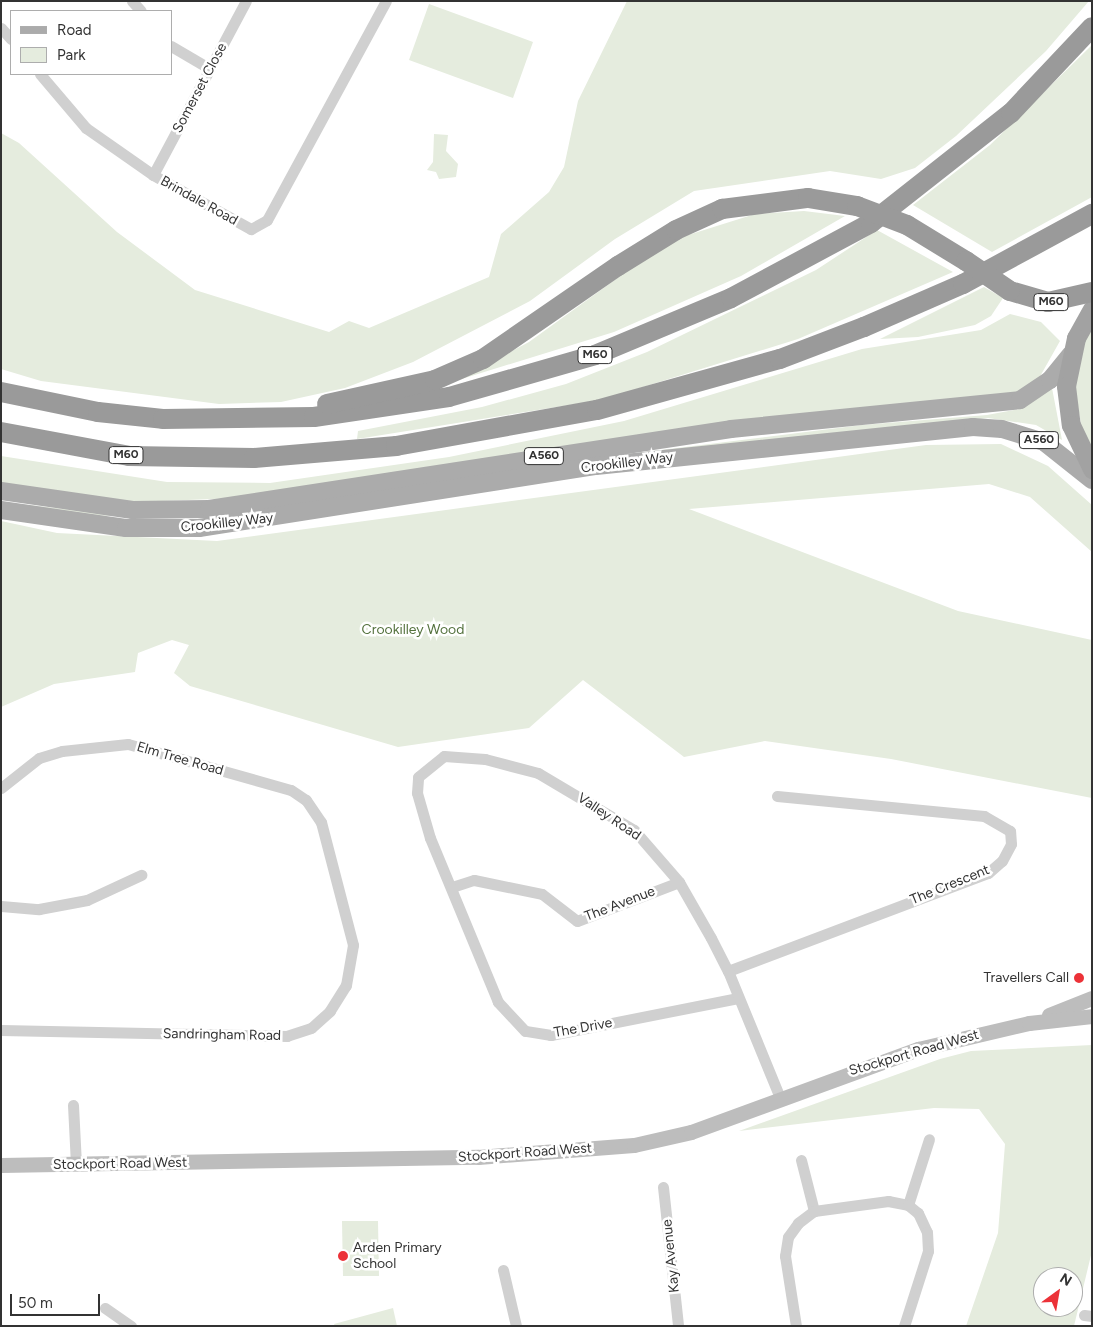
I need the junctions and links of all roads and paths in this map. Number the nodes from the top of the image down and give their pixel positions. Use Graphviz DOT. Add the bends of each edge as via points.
graph roads {
  1 [pos="246,1"];
  2 [pos="386,1"];
  3 [pos="1092,27"];
  4 [pos="1,28"];
  5 [pos="10,38"];
  6 [pos="172,47"];
  7 [pos="210,69"];
  8 [pos="41,75"];
  9 [pos="153,176"];
  10 [pos="1092,214"];
  11 [pos="1092,292"];
  12 [pos="1092,309"];
  13 [pos="1071,354"];
  14 [pos="1,392"];
  15 [pos="293,418"];
  16 [pos="1,432"];
  17 [pos="1092,469"];
  18 [pos="1092,480"];
  19 [pos="1,491"];
  20 [pos="1,510"];
  21 [pos="428,764"];
  22 [pos="1,788"];
  23 [pos="777,796"];
  24 [pos="306,800"];
  25 [pos="141,875"];
  26 [pos="679,882"];
  27 [pos="452,887"];
  28 [pos="1,906"];
  29 [pos="728,971"];
  30 [pos="738,998"];
  31 [pos="1092,998"];
  32 [pos="1092,1016"];
  33 [pos="1029,1023"];
  34 [pos="1092,1026"];
  35 [pos="1,1030"];
  36 [pos="780,1098"];
  37 [pos="73,1105"];
  38 [pos="929,1139"];
  39 [pos="802,1160"];
  40 [pos="1,1165"];
  41 [pos="76,1165"];
  42 [pos="663,1187"];
  43 [pos="908,1205"];
  44 [pos="814,1211"];
  45 [pos="503,1270"];
  46 [pos="105,1308"];
  47 [pos="131,1326"];
  48 [pos="516,1326"];
  49 [pos="678,1326"];
  50 [pos="796,1326"];
  51 [pos="904,1326"];
  1 -- 7 [label="street, Somerset Close"];
  2 -- 9 [label="street, Brindale Road" via="267,220 251,229"];
  3 -- 15 [label="highway, M60" via="1011,113 942,171 870,223 731,298 595,355 449,397 383,410"];
  4 -- 5 [label="street"];
  6 -- 7 [label="street"];
  7 -- 9 [label="street, Somerset Close"];
  8 -- 9 [label="street, Brindale Road" via="86,128"];
  10 -- 16 [label="highway, M60" via="963,284 864,327 780,359 597,410 396,446 254,458 129,456"];
  11 -- 15 [label="highway, M60, bridge" via="1048,302 1010,291 907,225 857,206 808,198 722,209 627,261 483,358 435,380 314,407"];
  12 -- 13 [label="highway, A560"];
  13 -- 17 [label="highway, A560" via="1066,386 1071,425"];
  13 -- 19 [label="main road, Crookilley Way / A560" via="1050,380 1020,400 731,429 210,509 133,510"];
  14 -- 15 [label="highway, M60" via="98,412 164,419"];
  18 -- 20 [label="main road, Crookilley Way / A560" via="1044,442 1002,429 973,427 596,466 199,528 126,528"];
  21 -- 26 [label="street, Valley Road" via="444,756 485,759 538,773 634,830"];
  21 -- 27 [label="street, The Drive" via="418,777 417,792 430,838"];
  22 -- 24 [label="street, Elm Tree Road" via="39,758 62,751 128,744 292,790"];
  23 -- 29 [label="street, The Crescent" via="984,816 1010,831 1011,844 1002,861 988,873"];
  24 -- 35 [label="street, Sandringham Road" via="320,822 354,945 346,985 330,1011 311,1028 287,1036"];
  25 -- 28 [label="street" via="87,900 39,909"];
  26 -- 27 [label="street, The Avenue" via="577,921 542,894 474,880"];
  26 -- 29 [label="street, Valley Road"];
  27 -- 30 [label="street, The Drive" via="498,1002 525,1031 551,1035"];
  29 -- 30 [label="street, Valley Road"];
  30 -- 36 [label="street"];
  31 -- 33 [label="main road, Stockport Road West"];
  32 -- 33 [label="main road, Stockport Road West"];
  33 -- 34 [label="main road, Stockport Road West"];
  33 -- 36 [label="main road, Stockport Road West" via="918,1049"];
  36 -- 41 [label="main road, Stockport Road West" via="691,1132 616,1146 478,1157"];
  37 -- 41 [label="street"];
  38 -- 43 [label="street"];
  39 -- 44 [label="street"];
  40 -- 41 [label="main road, Stockport Road West"];
  42 -- 49 [label="street, Kay Avenue"];
  43 -- 44 [label="street" via="888,1201"];
  43 -- 51 [label="street" via="924,1222 928,1251"];
  44 -- 50 [label="street" via="788,1237 785,1256"];
  45 -- 48 [label="street"];
  46 -- 47 [label="street"];
}
